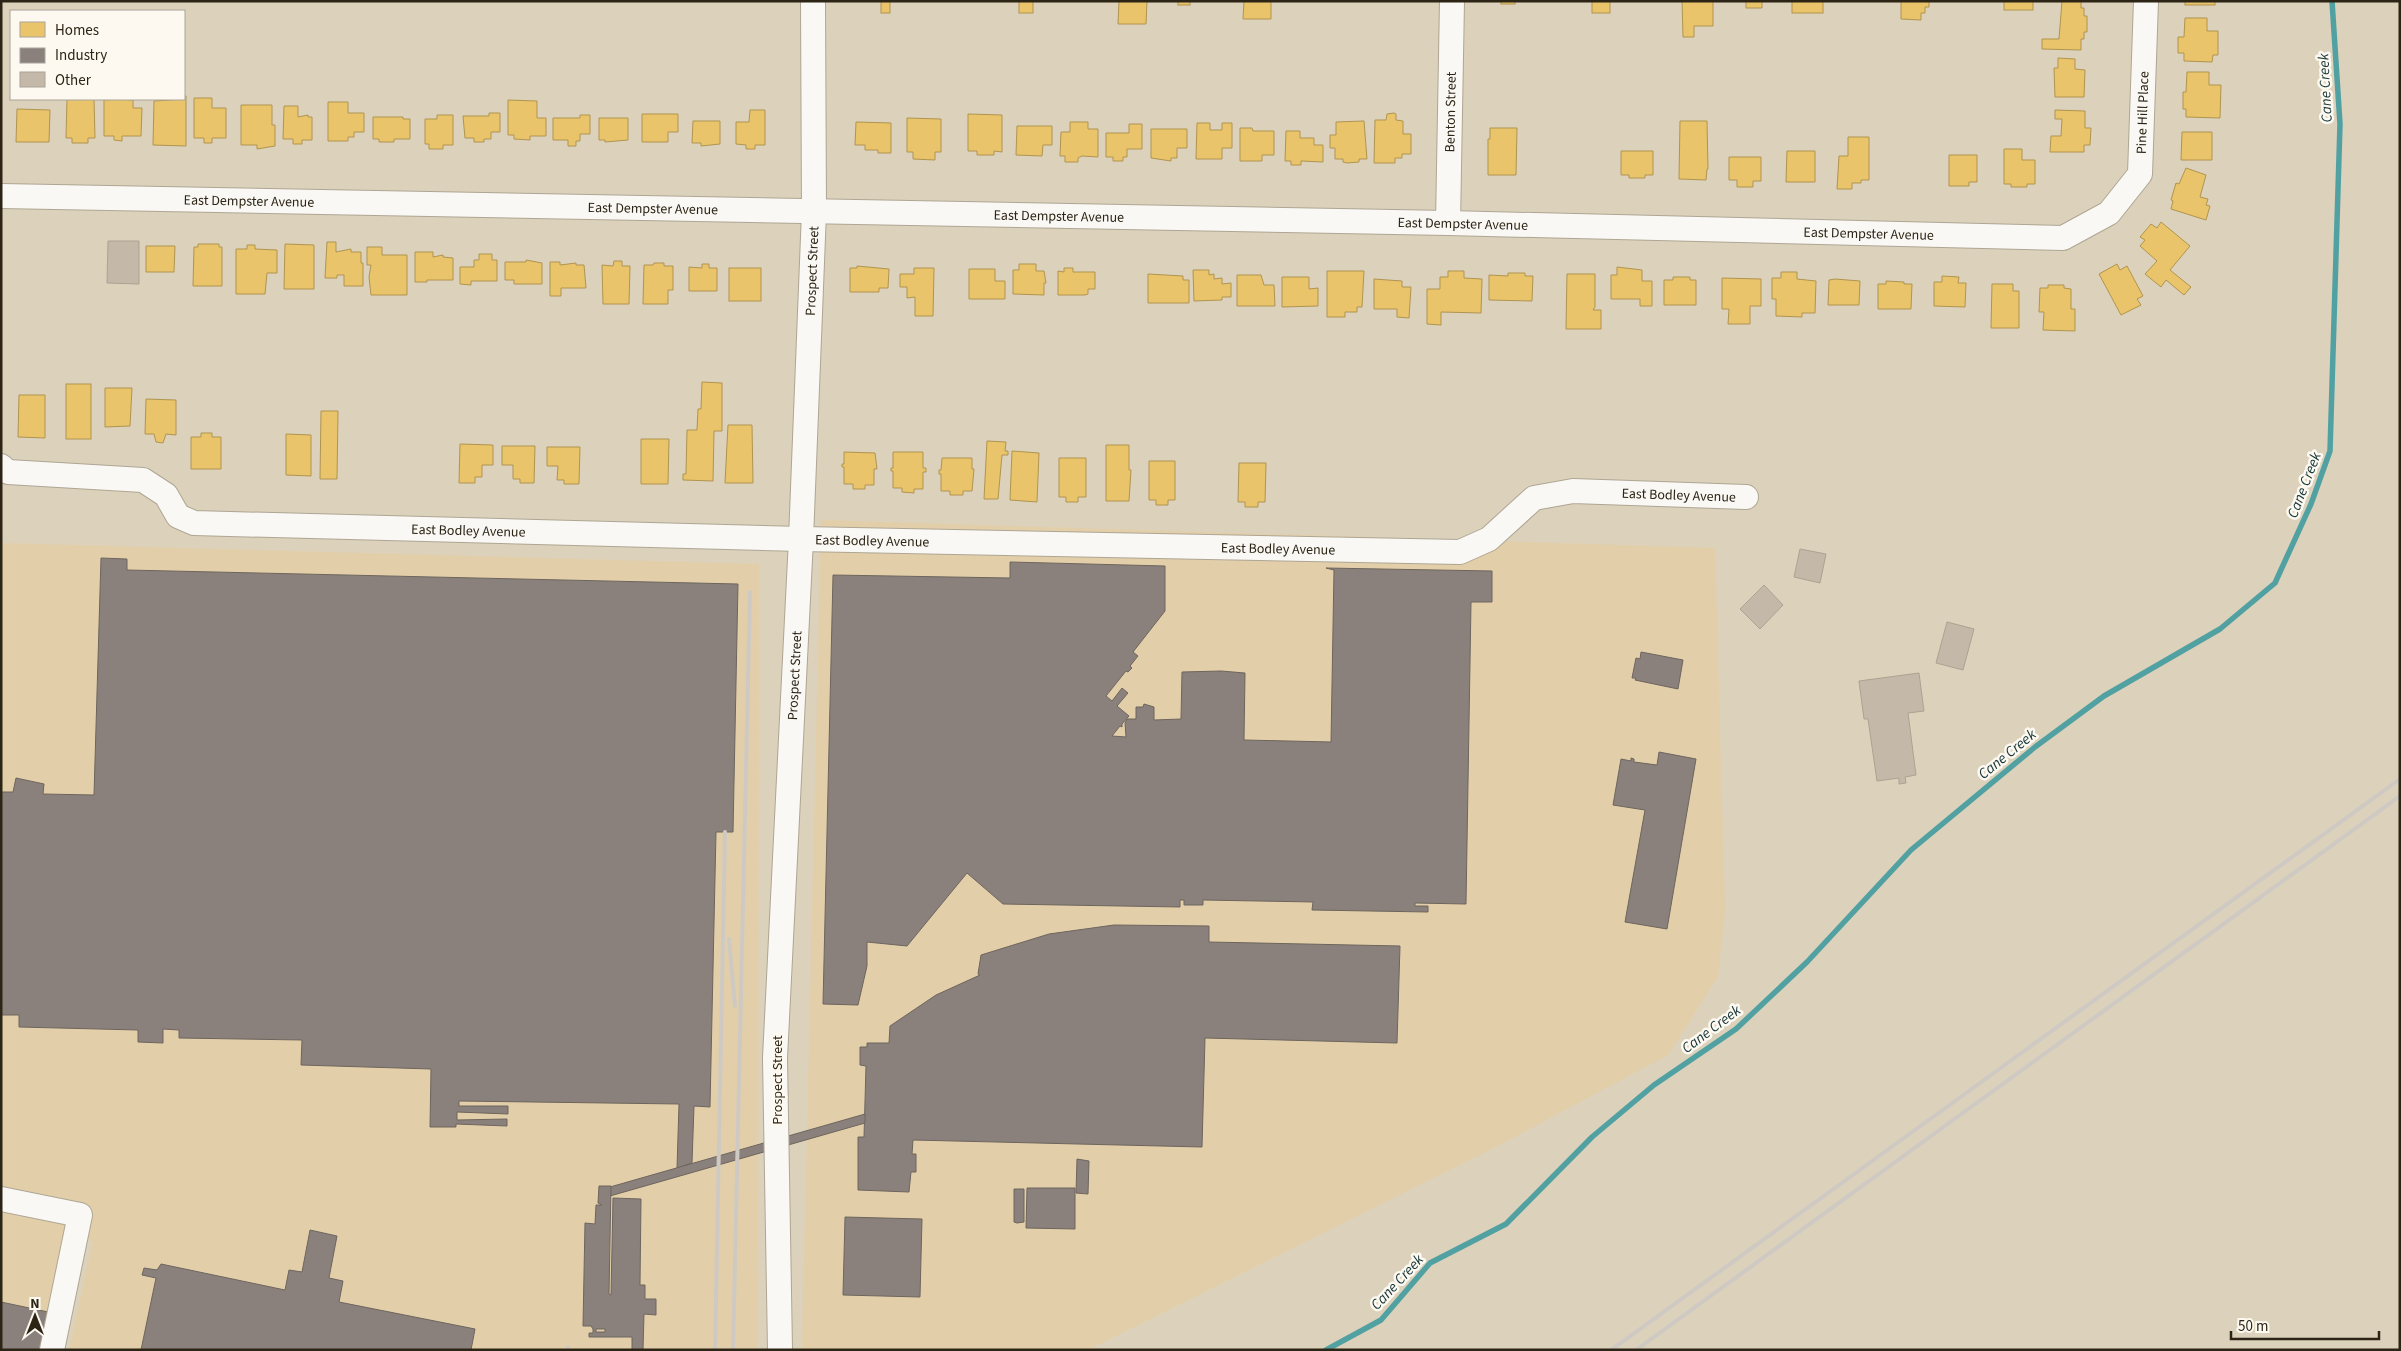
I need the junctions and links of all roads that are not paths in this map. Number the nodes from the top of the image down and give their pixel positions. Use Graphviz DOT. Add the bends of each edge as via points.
graph roads {
  1 [pos="813,1"];
  2 [pos="1452,1"];
  3 [pos="2146,1"];
  4 [pos="1,196"];
  5 [pos="814,212"];
  6 [pos="2109,213"];
  7 [pos="1448,223"];
  8 [pos="1,466"];
  9 [pos="1746,497"];
  10 [pos="801,539"];
  11 [pos="1,1199"];
  12 [pos="52,1350"];
  13 [pos="780,1350"];
  1 -- 5 [label="street, Prospect Street"];
  2 -- 7 [label="street, Benton Street"];
  3 -- 6 [label="street, Pine Hill Place" via="2140,174"];
  4 -- 5 [label="street, East Dempster Avenue"];
  5 -- 7 [label="street, East Dempster Avenue"];
  5 -- 10 [label="street, Prospect Street"];
  6 -- 7 [label="street, East Dempster Avenue" via="2063,238"];
  8 -- 10 [label="street, East Bodley Avenue" via="8,472 143,480 166,495 178,516 194,523"];
  9 -- 10 [label="street, East Bodley Avenue" via="1573,491 1534,498 1490,539 1460,552"];
  10 -- 13 [label="street, Prospect Street" via="775,1058"];
  11 -- 12 [label="street" via="80,1215"];
}
